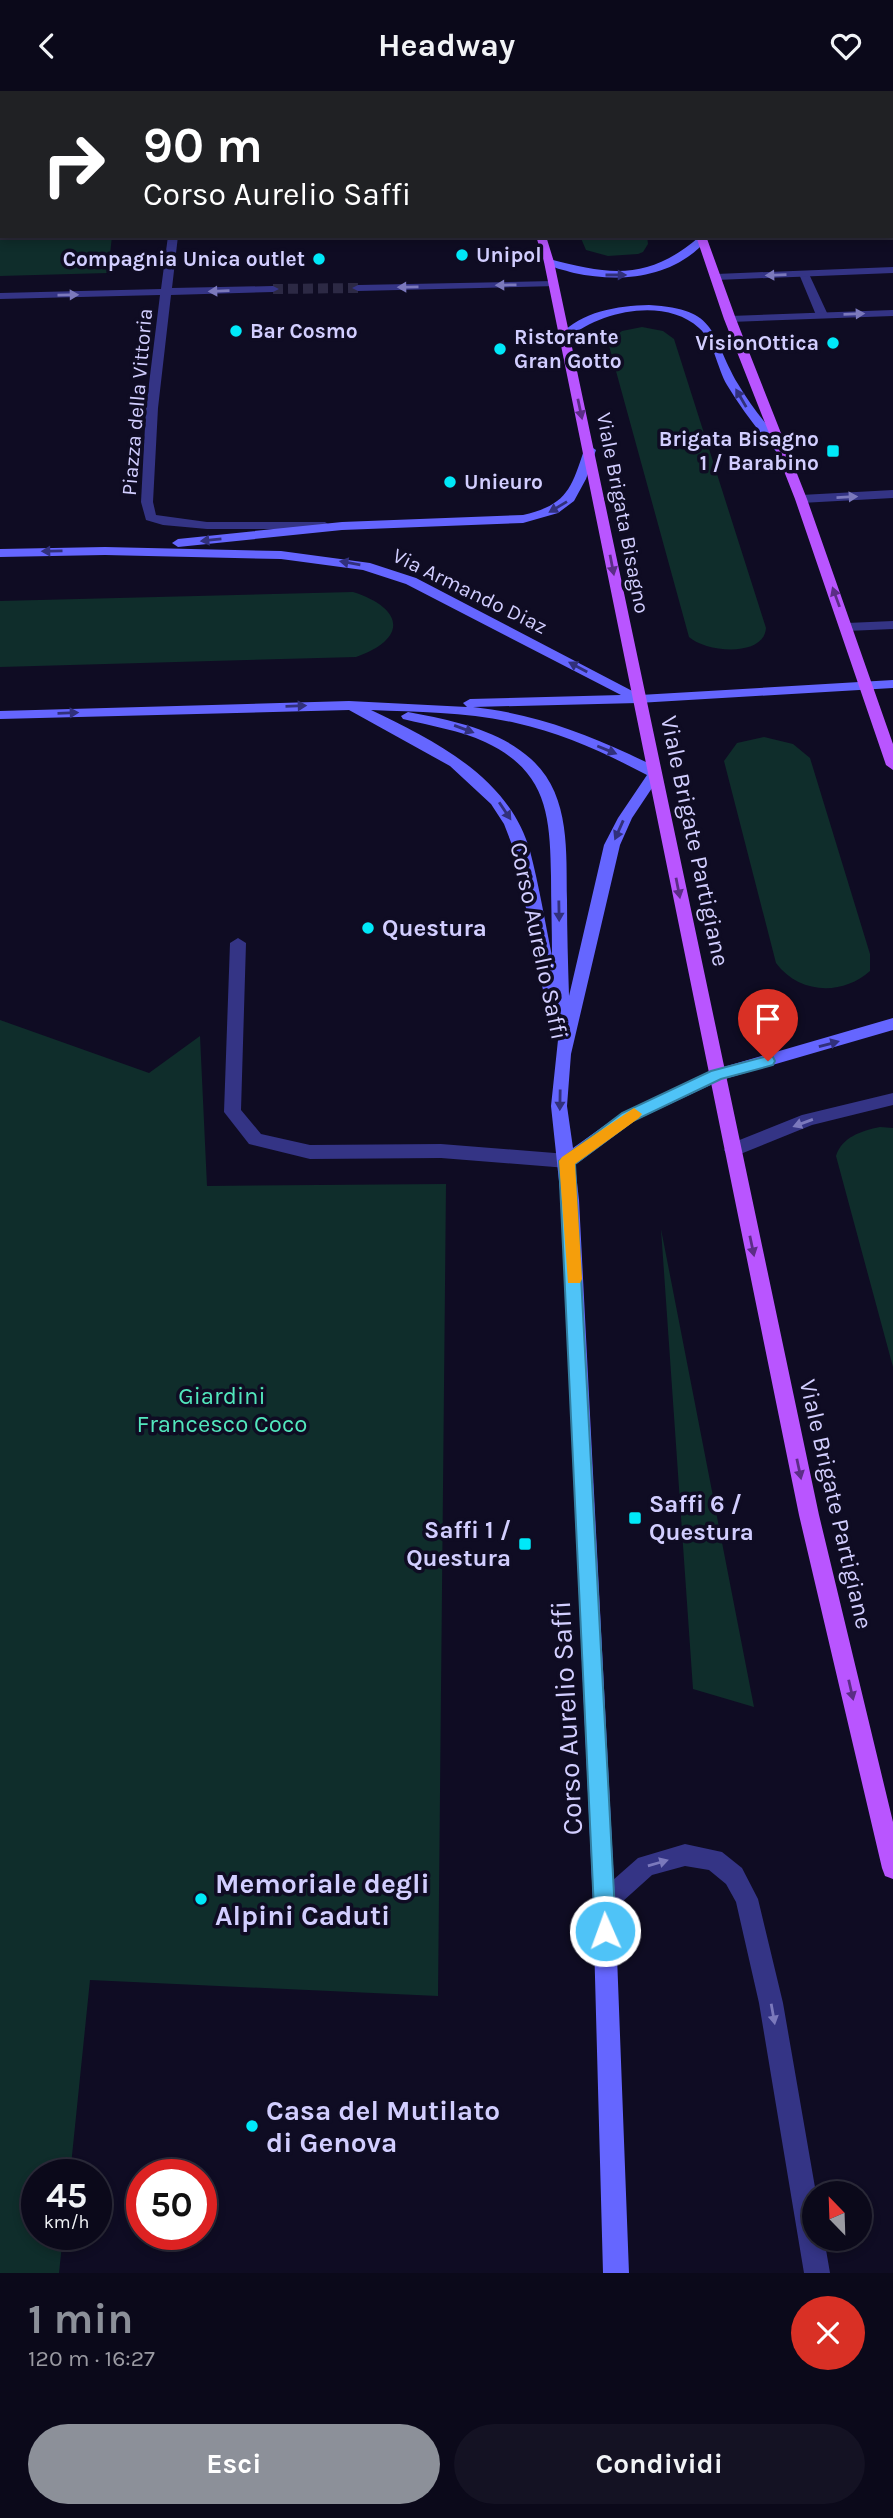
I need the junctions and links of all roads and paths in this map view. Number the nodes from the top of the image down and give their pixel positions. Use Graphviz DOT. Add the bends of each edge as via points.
graph roads {
  1 [pos="173,238"];
  2 [pos="542,238"];
  3 [pos="701,238"];
  4 [pos="549,262"];
  5 [pos="893,270"];
  6 [pos="804,274"];
  7 [pos="716,277"];
  8 [pos="553,283"];
  9 [pos="358,288"];
  10 [pos="273,289"];
  11 [pos="165,292"];
  12 [pos="0,296"];
  13 [pos="893,313"];
  14 [pos="822,315"];
  15 [pos="730,319"];
  16 [pos="565,337"];
  17 [pos="590,450"];
  18 [pos="783,452"];
  19 [pos="893,494"];
  20 [pos="801,499"];
  21 [pos="189,524"];
  22 [pos="342,526"];
  23 [pos="105,551"];
  24 [pos="0,553"];
  25 [pos="893,625"];
  26 [pos="847,628"];
  27 [pos="893,684"];
  28 [pos="866,685"];
  29 [pos="638,699"];
  30 [pos="349,705"];
  31 [pos="0,715"];
  32 [pos="893,765"];
  33 [pos="655,773"];
  34 [pos="238,943"];
  35 [pos="893,1024"];
  36 [pos="561,1037"];
  37 [pos="563,1054"];
  38 [pos="716,1075"];
  39 [pos="893,1099"];
  40 [pos="733,1150"];
  41 [pos="567,1161"];
  42 [pos="893,1868"];
  43 [pos="604,1903"];
  44 [pos="617,2273"];
  45 [pos="817,2273"];
  1 -- 11 [label="street, Piazza della Vittoria"];
  2 -- 4 [label="main road, Viale Brigata Bisagno"];
  4 -- 3 [label="main road, one-way" via="602,275 644,273 675,262"];
  3 -- 7 [label="main road"];
  4 -- 8 [label="main road, Viale Brigata Bisagno"];
  5 -- 6 [label="street"];
  6 -- 7 [label="street, one-way"];
  6 -- 14 [label="street"];
  7 -- 15 [label="main road"];
  8 -- 9 [label="street, one-way"];
  8 -- 16 [label="main road, Viale Brigata Bisagno"];
  10 -- 11 [label="street, Piazza della Vittoria, one-way"];
  12 -- 11 [label="street, Piazza della Vittoria, one-way"];
  11 -- 21 [label="street, Piazza della Vittoria" via="152,408 148,511 158,521"];
  14 -- 13 [label="street, one-way"];
  14 -- 15 [label="street"];
  15 -- 18 [label="main road"];
  16 -- 17 [label="main road, Viale Brigata Bisagno, one-way"];
  18 -- 16 [label="main road, one-way" via="748,410 710,334 695,319 653,309 621,311 591,318"];
  17 -- 22 [label="main road, Via Armando Diaz, one-way" via="571,498 546,514 523,519"];
  17 -- 29 [label="main road, Viale Brigata Bisagno, one-way"];
  18 -- 20 [label="main road"];
  20 -- 19 [label="street, one-way"];
  26 -- 20 [label="main road, one-way"];
  21 -- 22 [label="street, Via Armando Diaz"];
  22 -- 23 [label="main road, Via Armando Diaz, one-way"];
  23 -- 24 [label="main road, Via Armando Diaz, one-way"];
  29 -- 23 [label="main road, Via Armando Diaz, one-way" via="411,581 365,566 281,555"];
  25 -- 26 [label="street"];
  26 -- 28 [label="main road"];
  27 -- 28 [label="main road"];
  28 -- 29 [label="main road"];
  28 -- 32 [label="main road"];
  29 -- 30 [label="main road"];
  29 -- 33 [label="main road, Viale Brigate Partigiane"];
  31 -- 30 [label="main road, one-way"];
  30 -- 33 [label="main road, one-way" via="500,715 584,741"];
  30 -- 36 [label="main road, Corso Aurelio Saffi, one-way" via="427,745 474,778 492,793 516,828"];
  30 -- 36 [label="main road, one-way" via="464,728 510,752 543,784 558,830"];
  33 -- 37 [label="main road, Corso Aurelio Saffi, one-way" via="612,845"];
  33 -- 38 [label="main road, Viale Brigate Partigiane, one-way"];
  34 -- 41 [label="street" via="232,1112 255,1139 310,1152 441,1151"];
  38 -- 35 [label="main road, one-way"];
  36 -- 37 [label="main road, Corso Aurelio Saffi"];
  37 -- 41 [label="main road, Corso Aurelio Saffi, one-way" via="559,1106"];
  38 -- 40 [label="main road, Viale Brigate Partigiane"];
  38 -- 41 [label="main road" via="628,1117"];
  39 -- 40 [label="street, one-way" via="808,1121"];
  40 -- 42 [label="main road, Viale Brigate Partigiane, one-way" via="809,1515"];
  41 -- 43 [label="main road, Corso Aurelio Saffi"];
  43 -- 44 [label="main road, Corso Aurelio Saffi"];
  43 -- 45 [label="street, one-way" via="646,1866 685,1855 714,1860 734,1876 747,1899 771,2003"];
}
